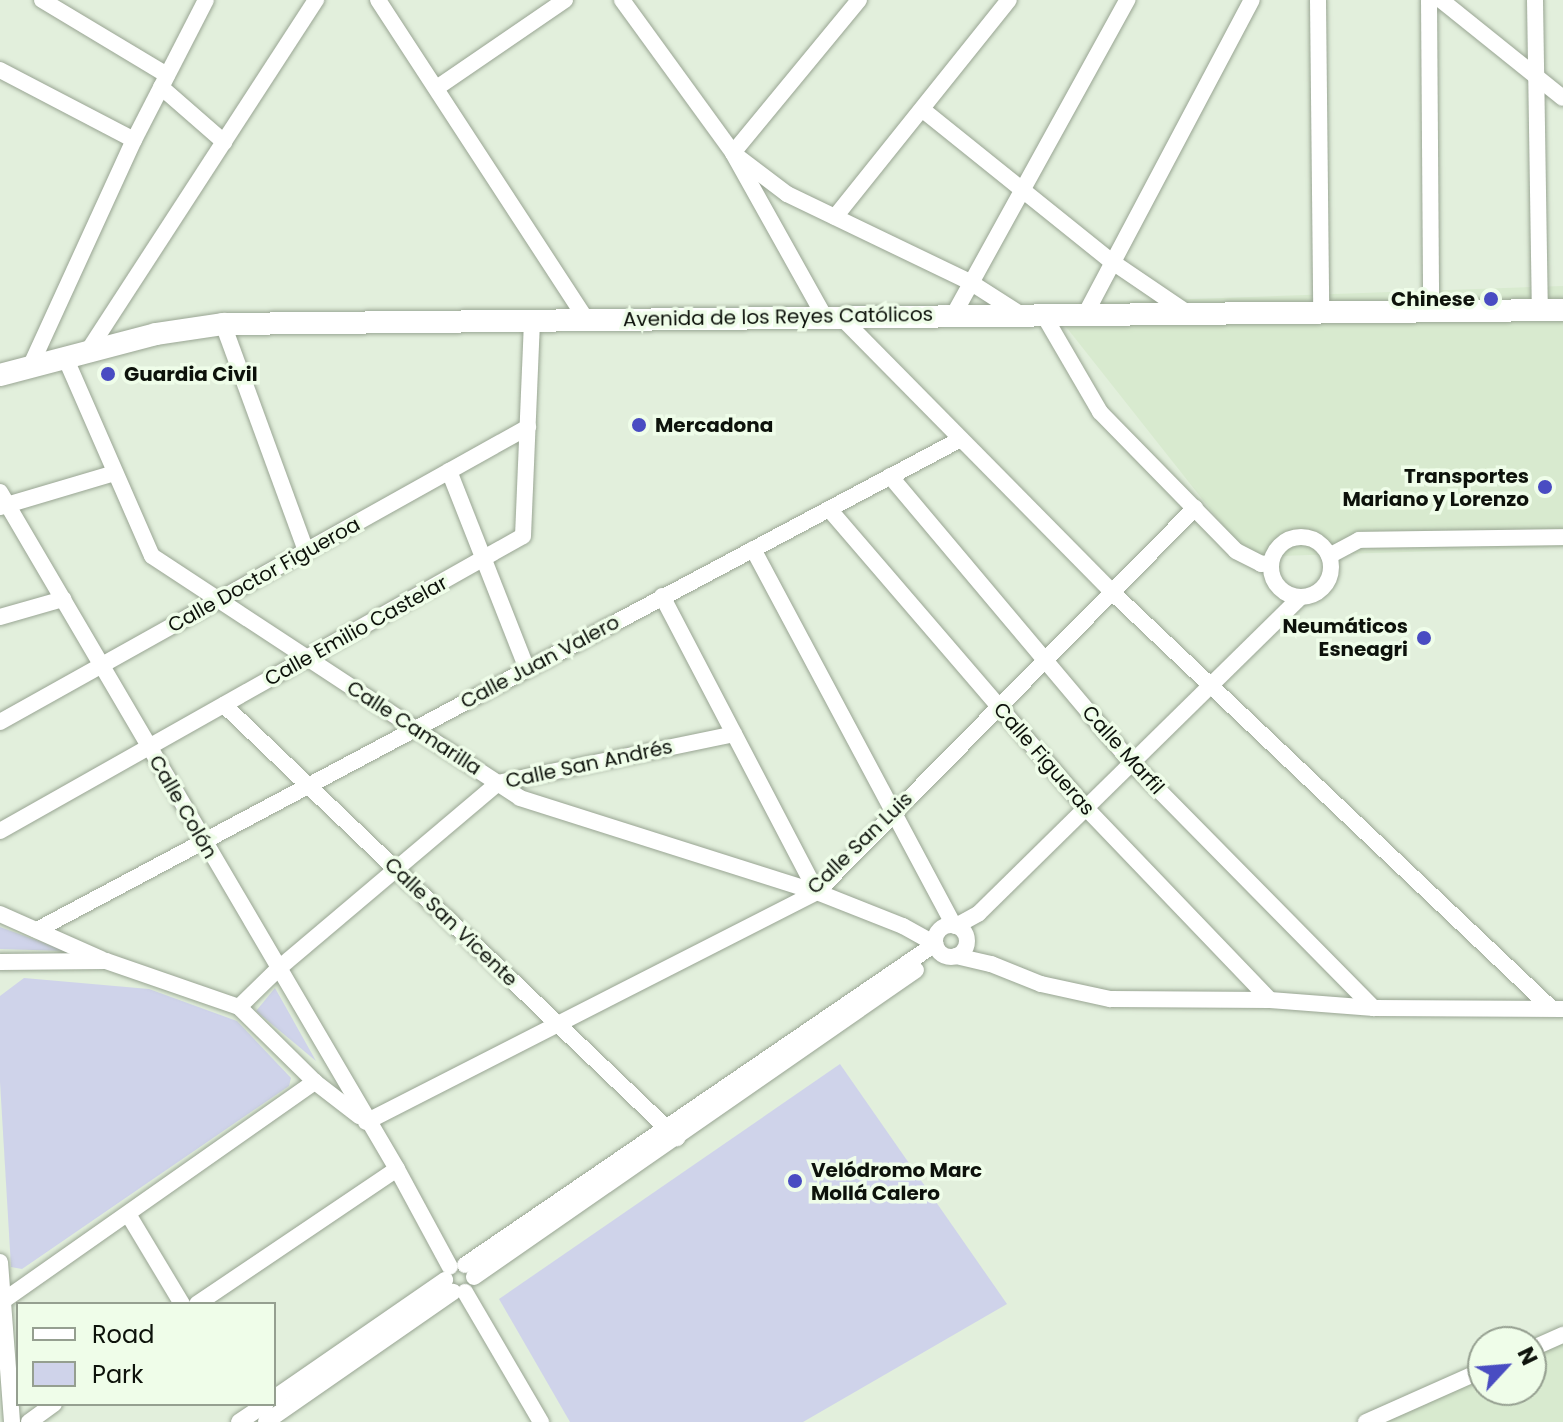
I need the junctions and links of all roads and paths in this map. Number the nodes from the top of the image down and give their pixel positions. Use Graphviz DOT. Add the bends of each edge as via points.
graph roads {
  1 [pos="42,0"];
  2 [pos="206,0"];
  3 [pos="316,0"];
  4 [pos="378,0"];
  5 [pos="565,0"];
  6 [pos="622,0"];
  7 [pos="859,0"];
  8 [pos="1009,0"];
  9 [pos="1127,0"];
  10 [pos="1252,0"];
  11 [pos="1318,0"];
  12 [pos="1429,0"];
  13 [pos="1441,0"];
  14 [pos="1535,0"];
  15 [pos="0,70"];
  16 [pos="1534,76"];
  17 [pos="164,81"];
  18 [pos="438,87"];
  19 [pos="1563,98"];
  20 [pos="923,110"];
  21 [pos="134,140"];
  22 [pos="224,142"];
  23 [pos="733,153"];
  24 [pos="1022,187"];
  25 [pos="835,217"];
  26 [pos="1111,261"];
  27 [pos="970,282"];
  28 [pos="1540,310"];
  29 [pos="1563,310"];
  30 [pos="1431,311"];
  31 [pos="1186,312"];
  32 [pos="1321,312"];
  33 [pos="1086,313"];
  34 [pos="954,314"];
  35 [pos="1020,314"];
  36 [pos="1043,314"];
  37 [pos="832,316"];
  38 [pos="586,319"];
  39 [pos="532,320"];
  40 [pos="223,324"];
  41 [pos="88,351"];
  42 [pos="65,357"];
  43 [pos="30,367"];
  44 [pos="0,375"];
  45 [pos="528,427"];
  46 [pos="959,440"];
  47 [pos="449,471"];
  48 [pos="115,473"];
  49 [pos="890,476"];
  50 [pos="3,501"];
  51 [pos="1195,508"];
  52 [pos="829,509"];
  53 [pos="1563,537"];
  54 [pos="753,549"];
  55 [pos="306,551"];
  56 [pos="1329,556"];
  57 [pos="483,559"];
  58 [pos="1271,563"];
  59 [pos="1114,594"];
  60 [pos="662,596"];
  61 [pos="1299,598"];
  62 [pos="63,599"];
  63 [pos="219,600"];
  64 [pos="0,617"];
  65 [pos="308,657"];
  66 [pos="1042,660"];
  67 [pos="101,666"];
  68 [pos="527,669"];
  69 [pos="1211,685"];
  70 [pos="224,705"];
  71 [pos="998,707"];
  72 [pos="0,722"];
  73 [pos="415,729"];
  74 [pos="734,734"];
  75 [pos="149,747"];
  76 [pos="1131,762"];
  77 [pos="498,783"];
  78 [pos="307,784"];
  79 [pos="1085,807"];
  80 [pos="894,811"];
  81 [pos="0,831"];
  82 [pos="203,841"];
  83 [pos="396,870"];
  84 [pos="817,892"];
  85 [pos="0,914"];
  86 [pos="903,926"];
  87 [pos="954,928"];
  88 [pos="37,930"];
  89 [pos="944,951"];
  90 [pos="106,961"];
  91 [pos="0,962"];
  92 [pos="991,964"];
  93 [pos="278,969"];
  94 [pos="1270,1000"];
  95 [pos="239,1007"];
  96 [pos="1374,1008"];
  97 [pos="1557,1008"];
  98 [pos="558,1024"];
  99 [pos="315,1082"];
  100 [pos="366,1122"];
  101 [pos="672,1133"];
  102 [pos="397,1169"];
  103 [pos="128,1214"];
  104 [pos="0,1262"];
  105 [pos="459,1279"];
  106 [pos="181,1302"];
  107 [pos="200,1302"];
  108 [pos="2,1303"];
  109 [pos="1467,1377"];
  110 [pos="276,1397"];
  111 [pos="51,1406"];
  112 [pos="262,1406"];
  113 [pos="245,1416"];
  114 [pos="12,1422"];
  115 [pos="29,1422"];
  116 [pos="266,1422"];
  117 [pos="541,1422"];
  118 [pos="1366,1422"];
  1 -- 17 [label="street"];
  2 -- 17 [label="street"];
  3 -- 22 [label="street"];
  4 -- 18 [label="street"];
  5 -- 18 [label="street"];
  6 -- 23 [label="street"];
  7 -- 23 [label="street"];
  8 -- 20 [label="street"];
  9 -- 24 [label="street"];
  10 -- 26 [label="street"];
  11 -- 32 [label="street"];
  12 -- 30 [label="street"];
  13 -- 16 [label="street"];
  14 -- 16 [label="street"];
  15 -- 21 [label="street"];
  16 -- 19 [label="street"];
  16 -- 28 [label="street"];
  17 -- 21 [label="street"];
  17 -- 22 [label="street"];
  18 -- 38 [label="street"];
  20 -- 24 [label="street"];
  20 -- 25 [label="street"];
  21 -- 43 [label="street"];
  22 -- 41 [label="street"];
  23 -- 25 [label="street" via="787,194"];
  23 -- 37 [label="street"];
  24 -- 26 [label="street"];
  24 -- 27 [label="street"];
  25 -- 27 [label="street"];
  26 -- 31 [label="street"];
  26 -- 33 [label="street"];
  27 -- 34 [label="street"];
  27 -- 35 [label="street"];
  28 -- 29 [label="street, Avenida de los Reyes Católicos"];
  28 -- 30 [label="street, Avenida de los Reyes Católicos"];
  30 -- 32 [label="street, Avenida de los Reyes Católicos"];
  31 -- 32 [label="street, Avenida de los Reyes Católicos"];
  31 -- 33 [label="street, Avenida de los Reyes Católicos"];
  33 -- 36 [label="street, Avenida de los Reyes Católicos"];
  34 -- 35 [label="street, Avenida de los Reyes Católicos"];
  34 -- 37 [label="street, Avenida de los Reyes Católicos"];
  35 -- 36 [label="street, Avenida de los Reyes Católicos"];
  36 -- 51 [label="street" via="1100,412"];
  37 -- 38 [label="street, Avenida de los Reyes Católicos"];
  37 -- 46 [label="street"];
  38 -- 39 [label="street, Avenida de los Reyes Católicos"];
  39 -- 40 [label="street, Avenida de los Reyes Católicos"];
  39 -- 45 [label="street, Calle Emilio Castelar"];
  40 -- 41 [label="street, Avenida de los Reyes Católicos"];
  40 -- 55 [label="street"];
  41 -- 42 [label="street, Avenida de los Reyes Católicos"];
  42 -- 43 [label="street, Avenida de los Reyes Católicos"];
  42 -- 48 [label="street, Calle Camarilla"];
  43 -- 44 [label="street, Avenida de los Reyes Católicos"];
  45 -- 47 [label="street, Calle Doctor Figueroa"];
  45 -- 57 [label="street, Calle Emilio Castelar" via="523,536"];
  46 -- 49 [label="street, Calle Juan Valero"];
  46 -- 59 [label="street"];
  47 -- 55 [label="street, Calle Doctor Figueroa"];
  47 -- 57 [label="street"];
  48 -- 50 [label="street"];
  48 -- 63 [label="street, Calle Camarilla" via="152,556"];
  49 -- 52 [label="street, Calle Juan Valero"];
  49 -- 66 [label="street, Calle Marfil"];
  50 -- 62 [label="street, Calle Colón"];
  51 -- 58 [label="street" via="1236,551 1261,564"];
  51 -- 59 [label="street, Calle San Luis"];
  52 -- 54 [label="street, Calle Juan Valero"];
  52 -- 71 [label="street, Calle Figueras"];
  53 -- 56 [label="street" via="1359,540"];
  54 -- 60 [label="street, Calle Juan Valero"];
  54 -- 80 [label="street"];
  55 -- 63 [label="street, Calle Doctor Figueroa"];
  56 -- 58 [label="street" via="1316,541 1297,537 1280,546"];
  56 -- 61 [label="street" via="1325,586"];
  57 -- 65 [label="street, Calle Emilio Castelar"];
  57 -- 68 [label="street"];
  58 -- 61 [label="street" via="1274,582"];
  59 -- 66 [label="street, Calle San Luis"];
  59 -- 69 [label="street"];
  60 -- 68 [label="street, Calle Juan Valero"];
  60 -- 74 [label="street"];
  61 -- 69 [label="street"];
  62 -- 64 [label="street"];
  62 -- 67 [label="street, Calle Colón"];
  63 -- 65 [label="street, Calle Camarilla"];
  63 -- 67 [label="street, Calle Doctor Figueroa"];
  65 -- 70 [label="street, Calle Emilio Castelar"];
  65 -- 73 [label="street, Calle Camarilla"];
  66 -- 71 [label="street, Calle San Luis"];
  66 -- 76 [label="street, Calle Marfil"];
  67 -- 72 [label="street, Calle Doctor Figueroa"];
  67 -- 75 [label="street, Calle Colón"];
  68 -- 73 [label="street, Calle Juan Valero"];
  69 -- 76 [label="street"];
  69 -- 97 [label="street"];
  70 -- 75 [label="street, Calle Emilio Castelar"];
  70 -- 78 [label="street, Calle San Vicente"];
  71 -- 79 [label="street, Calle Figueras"];
  71 -- 80 [label="street, Calle San Luis"];
  73 -- 77 [label="street, Calle Camarilla"];
  73 -- 78 [label="street, Calle Juan Valero"];
  74 -- 77 [label="street, Calle San Andrés"];
  74 -- 84 [label="street"];
  75 -- 81 [label="street, Calle Emilio Castelar"];
  75 -- 82 [label="street, Calle Colón"];
  76 -- 79 [label="street"];
  76 -- 96 [label="street, Calle Marfil"];
  77 -- 83 [label="street, Calle San Andrés"];
  77 -- 84 [label="street, Calle Camarilla" via="520,798"];
  78 -- 82 [label="street, Calle Juan Valero"];
  78 -- 83 [label="street, Calle San Vicente"];
  79 -- 87 [label="street" via="979,913"];
  79 -- 94 [label="street, Calle Figueras"];
  80 -- 84 [label="street, Calle San Luis"];
  80 -- 87 [label="street"];
  82 -- 88 [label="street, Calle Juan Valero"];
  82 -- 93 [label="street, Calle Colón"];
  83 -- 93 [label="street, Calle San Andrés"];
  83 -- 98 [label="street, Calle San Vicente"];
  84 -- 86 [label="street, Calle Camarilla"];
  84 -- 98 [label="street, Calle San Luis"];
  85 -- 88 [label="street"];
  86 -- 87 [label="street, Calle Camarilla"];
  86 -- 89 [label="street, Calle Camarilla"];
  87 -- 89 [label="street" via="936,935"];
  87 -- 89 [label="street" via="964,950"];
  87 -- 92 [label="street"];
  88 -- 90 [label="street"];
  89 -- 92 [label="street, Calle Camarilla"];
  89 -- 101 [label="street"];
  90 -- 91 [label="street"];
  90 -- 95 [label="street"];
  92 -- 94 [label="street" via="1041,984 1110,999"];
  93 -- 95 [label="street, Calle San Andrés"];
  93 -- 100 [label="street, Calle Colón"];
  94 -- 96 [label="street"];
  95 -- 99 [label="street, Calle Colón"];
  96 -- 97 [label="street"];
  98 -- 100 [label="street, Calle San Luis"];
  98 -- 101 [label="street, Calle San Vicente"];
  99 -- 100 [label="street, Calle Colón"];
  99 -- 103 [label="street"];
  100 -- 102 [label="street, Calle Colón"];
  101 -- 105 [label="street"];
  102 -- 105 [label="street, Calle Colón"];
  102 -- 107 [label="street"];
  103 -- 106 [label="street"];
  103 -- 108 [label="street"];
  104 -- 108 [label="street"];
  105 -- 110 [label="street"];
  105 -- 116 [label="street"];
  105 -- 117 [label="street, Calle Colón"];
  108 -- 114 [label="street"];
  109 -- 118 [label="street"];
  111 -- 115 [label="street"];
  112 -- 113 [label="street"];
}
